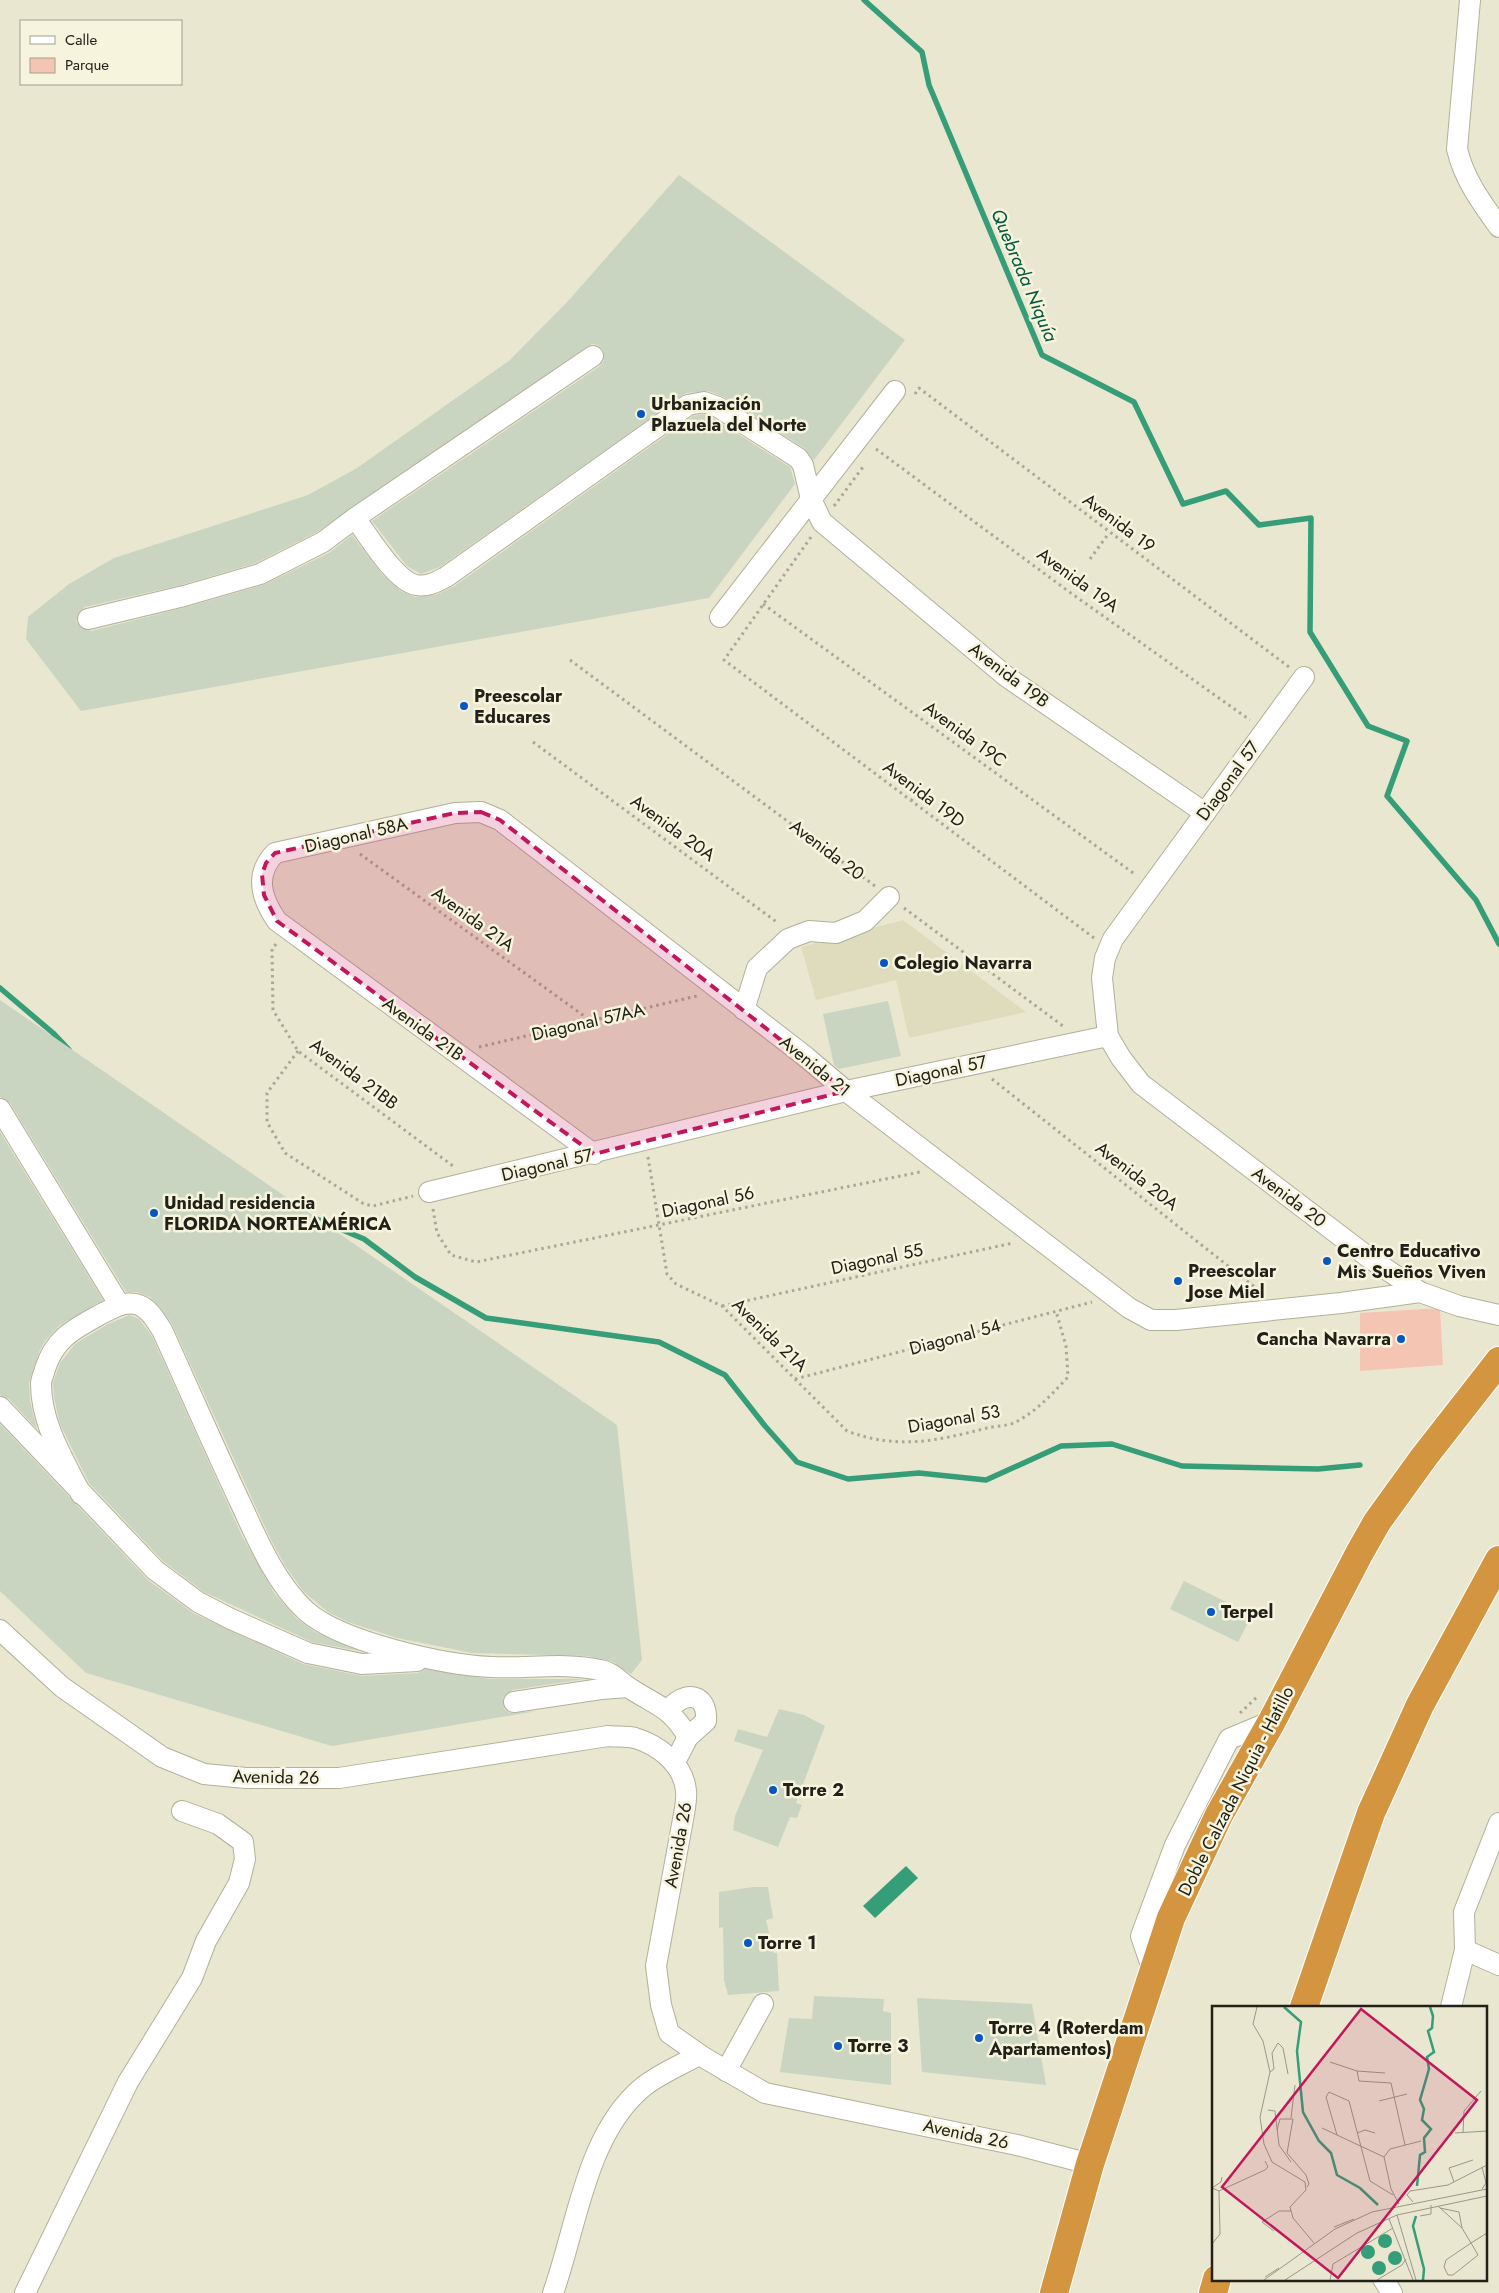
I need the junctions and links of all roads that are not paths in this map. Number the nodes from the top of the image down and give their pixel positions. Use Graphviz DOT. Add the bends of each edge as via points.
graph roads {
  1 [pos="1470,0"];
  2 [pos="1499,226"];
  3 [pos="593,356"];
  4 [pos="895,390"];
  5 [pos="811,500"];
  6 [pos="355,518"];
  7 [pos="720,617"];
  8 [pos="88,618"];
  9 [pos="1304,678"];
  10 [pos="481,812"];
  11 [pos="1205,813"];
  12 [pos="264,895"];
  13 [pos="889,897"];
  14 [pos="744,1010"];
  15 [pos="1108,1036"];
  16 [pos="846,1091"];
  17 [pos="0,1109"];
  18 [pos="594,1154"];
  19 [pos="429,1192"];
  20 [pos="1420,1292"];
  21 [pos="119,1304"];
  22 [pos="1499,1315"];
  23 [pos="1499,1361"];
  24 [pos="0,1407"];
  25 [pos="81,1494"];
  26 [pos="1499,1560"];
  27 [pos="0,1630"];
  28 [pos="434,1661"];
  29 [pos="628,1687"];
  30 [pos="514,1702"];
  31 [pos="668,1711"];
  32 [pos="688,1737"];
  33 [pos="674,1762"];
  34 [pos="182,1812"];
  35 [pos="1499,1823"];
  36 [pos="1465,1950"];
  37 [pos="1499,1965"];
  38 [pos="763,2004"];
  39 [pos="1304,2006"];
  40 [pos="1451,2006"];
  41 [pos="701,2056"];
  42 [pos="726,2071"];
  43 [pos="1090,2164"];
  44 [pos="1217,2280"];
  45 [pos="1384,2280"];
  46 [pos="25,2293"];
  47 [pos="553,2293"];
  48 [pos="560,2293"];
  49 [pos="1054,2293"];
  50 [pos="1213,2293"];
  51 [pos="1392,2293"];
  1 -- 2 [label="street" via="1457,149 1468,181"];
  3 -- 6 [label="street"];
  4 -- 5 [label="street"];
  5 -- 6 [label="street" via="804,465 798,458 704,402 688,405 431,585 414,585 395,570"];
  5 -- 7 [label="street"];
  5 -- 11 [label="street, Avenida 19B" via="822,522 1007,676"];
  6 -- 8 [label="street" via="323,542 260,574"];
  9 -- 11 [label="street, Diagonal 57"];
  10 -- 12 [label="street, Diagonal 58A" via="455,813 276,853 266,863 262,874"];
  10 -- 14 [label="street, Avenida 21" via="500,820"];
  11 -- 15 [label="street, Diagonal 57" via="1117,933 1109,949 1102,978"];
  12 -- 18 [label="street, Avenida 21B" via="277,922"];
  13 -- 14 [label="street" via="865,921 836,933 808,931 788,939 757,968"];
  14 -- 16 [label="street, Avenida 21"];
  15 -- 16 [label="street, Diagonal 57"];
  15 -- 20 [label="street, Avenida 20" via="1141,1084 1368,1257"];
  16 -- 18 [label="street, Diagonal 57"];
  16 -- 20 [label="street, Avenida 21" via="1114,1296 1151,1320 1283,1309"];
  17 -- 21 [label="street"];
  18 -- 19 [label="street, Diagonal 57"];
  20 -- 22 [label="street, Avenida 20" via="1459,1306"];
  21 -- 25 [label="street" via="84,1322 64,1337 50,1355 41,1382 50,1430"];
  21 -- 28 [label="street" via="139,1305 151,1314 162,1330 247,1518 291,1595 322,1623 358,1638"];
  23 -- 43 [label="highway, Doble Calzada Niquia - Hatillo" via="1377,1522 1219,1814 1171,1918"];
  24 -- 25 [label="street"];
  25 -- 28 [label="street" via="155,1570 198,1602 231,1619 308,1653 362,1664"];
  26 -- 39 [label="highway" via="1420,1705 1371,1813"];
  27 -- 33 [label="street, Avenida 26" via="62,1687 117,1726 162,1757 204,1774 246,1778 339,1778 608,1736 635,1738"];
  28 -- 29 [label="street" via="491,1667 562,1666 601,1670 617,1677"];
  29 -- 30 [label="street"];
  29 -- 31 [label="street"];
  31 -- 32 [label="street"];
  31 -- 32 [label="street" via="684,1696 692,1696 704,1704 706,1721"];
  32 -- 33 [label="street"];
  33 -- 41 [label="street, Avenida 26" via="683,1776 686,1792 656,1966 661,2005 669,2033"];
  34 -- 46 [label="street" via="218,1824 243,1842 245,1859 239,1883 206,1941 192,1978 128,2082"];
  35 -- 36 [label="street" via="1464,1912"];
  36 -- 37 [label="street"];
  36 -- 40 [label="street"];
  38 -- 42 [label="street"];
  41 -- 42 [label="street, Avenida 26"];
  41 -- 47 [label="street" via="644,2086 623,2106 605,2131"];
  41 -- 48 [label="street" via="649,2093 634,2107 613,2136"];
  42 -- 43 [label="street, Avenida 26" via="764,2092 1017,2145"];
  43 -- 49 [label="highway, Doble Calzada Niquia - Hatillo"];
  44 -- 50 [label="highway"];
  45 -- 51 [label="street"];
}
